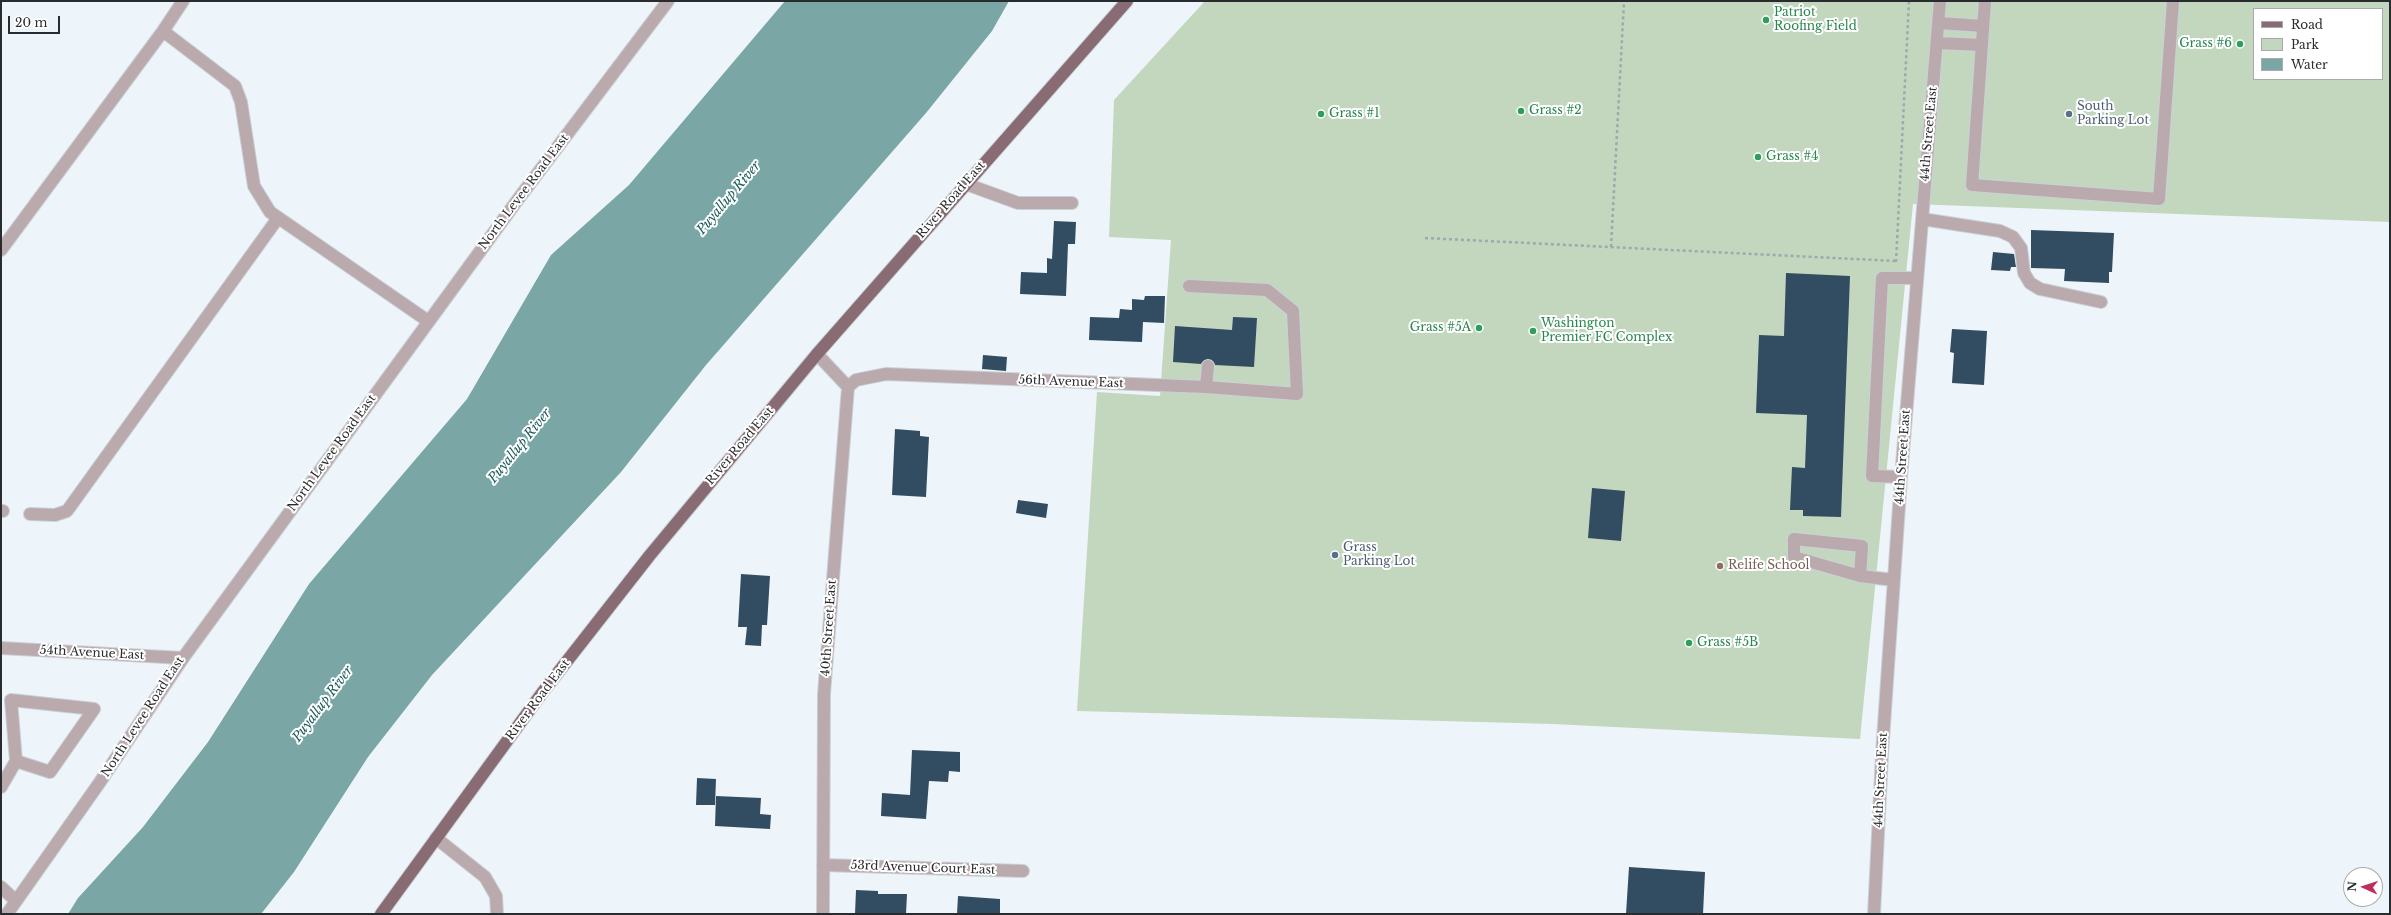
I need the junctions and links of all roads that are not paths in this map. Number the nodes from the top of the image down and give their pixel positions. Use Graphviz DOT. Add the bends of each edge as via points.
graph roads {
  1 [pos="183,1"];
  2 [pos="668,1"];
  3 [pos="1127,1"];
  4 [pos="1940,1"];
  5 [pos="1985,1"];
  6 [pos="2173,1"];
  7 [pos="1939,23"];
  8 [pos="1983,26"];
  9 [pos="163,31"];
  10 [pos="1937,43"];
  11 [pos="1982,45"];
  12 [pos="966,184"];
  13 [pos="1072,203"];
  14 [pos="278,218"];
  15 [pos="1922,219"];
  16 [pos="1,250"];
  17 [pos="1917,278"];
  18 [pos="1189,286"];
  19 [pos="2101,302"];
  20 [pos="428,322"];
  21 [pos="817,354"];
  22 [pos="1208,366"];
  23 [pos="1206,387"];
  24 [pos="848,388"];
  25 [pos="1901,477"];
  26 [pos="30,514"];
  27 [pos="1860,576"];
  28 [pos="1894,580"];
  29 [pos="1,648"];
  30 [pos="182,658"];
  31 [pos="16,761"];
  32 [pos="1,787"];
  33 [pos="436,838"];
  34 [pos="823,865"];
  35 [pos="1023,871"];
  36 [pos="1,887"];
  37 [pos="16,901"];
  38 [pos="6,914"];
  39 [pos="381,914"];
  40 [pos="497,914"];
  41 [pos="823,914"];
  42 [pos="1874,914"];
  1 -- 9 [label="street"];
  2 -- 20 [label="street, North Levee Road East"];
  3 -- 12 [label="main road, River Road East"];
  4 -- 7 [label="street, 44th Street East"];
  5 -- 8 [label="street"];
  6 -- 11 [label="street" via="2159,199 1972,185"];
  7 -- 8 [label="street"];
  7 -- 10 [label="street, 44th Street East"];
  8 -- 11 [label="street"];
  9 -- 14 [label="street" via="235,86 241,102 254,186 270,212"];
  9 -- 16 [label="street"];
  10 -- 11 [label="street"];
  10 -- 15 [label="street, 44th Street East"];
  12 -- 13 [label="street" via="1018,203"];
  12 -- 21 [label="main road, River Road East"];
  14 -- 20 [label="street"];
  14 -- 26 [label="street" via="67,511 55,515"];
  15 -- 17 [label="street, 44th Street East"];
  15 -- 19 [label="street" via="2000,231 2013,237 2021,248 2024,273 2030,283 2040,290"];
  17 -- 25 [label="street, 44th Street East"];
  17 -- 25 [label="street" via="1882,278 1872,476"];
  18 -- 23 [label="street, 56th Avenue East" via="1266,290 1293,312 1297,394"];
  20 -- 30 [label="street, North Levee Road East"];
  21 -- 24 [label="street"];
  21 -- 33 [label="main road, River Road East" via="650,555 542,693"];
  22 -- 23 [label="street"];
  23 -- 24 [label="street, 56th Avenue East" via="886,374 856,380"];
  24 -- 34 [label="street, 40th Street East" via="824,694"];
  25 -- 28 [label="street, 44th Street East"];
  27 -- 27 [label="street" via="1794,557 1794,539 1862,546"];
  27 -- 28 [label="street"];
  28 -- 42 [label="street, 44th Street East"];
  29 -- 30 [label="street, 54th Avenue East"];
  30 -- 37 [label="street, North Levee Road East" via="100,782"];
  31 -- 31 [label="street" via="11,700 94,709 50,772"];
  31 -- 32 [label="street"];
  33 -- 39 [label="main road, River Road East"];
  33 -- 40 [label="street" via="484,877 496,896"];
  34 -- 35 [label="street, 53rd Avenue Court East"];
  34 -- 41 [label="street, 40th Street East"];
  36 -- 37 [label="street"];
  37 -- 38 [label="street, North Levee Road East"];
}
